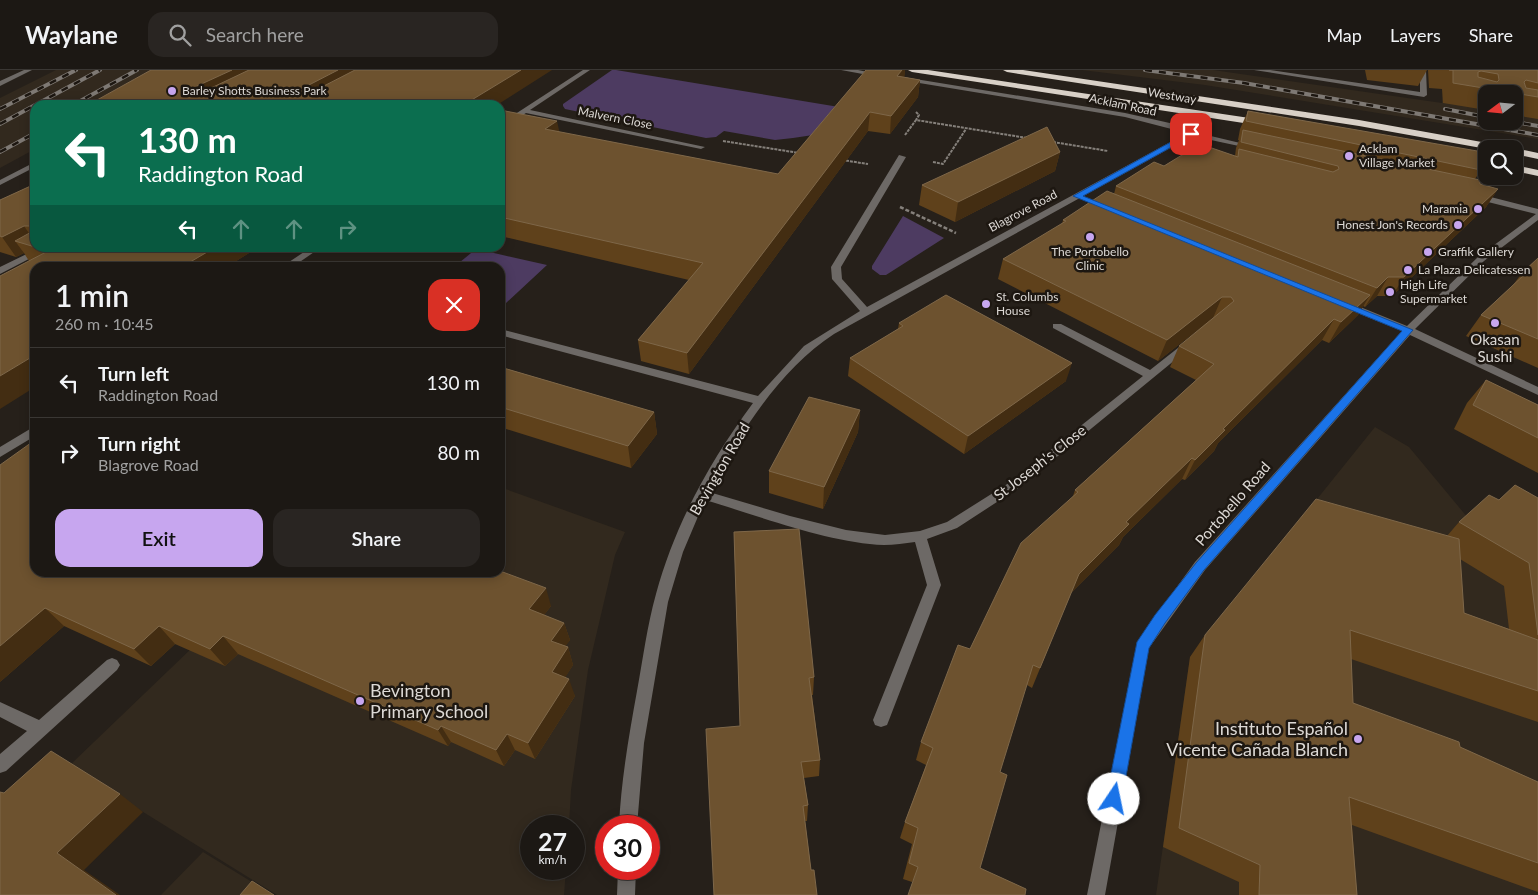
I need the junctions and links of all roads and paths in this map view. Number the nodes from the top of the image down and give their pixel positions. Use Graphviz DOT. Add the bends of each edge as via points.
graph roads {
  1 [pos="29,70"];
  2 [pos="587,70"];
  3 [pos="844,70"];
  4 [pos="912,70"];
  5 [pos="1008,70"];
  6 [pos="1257,70"];
  7 [pos="1423,70"];
  8 [pos="887,76"];
  9 [pos="895,78"];
  10 [pos="0,84"];
  11 [pos="524,111"];
  12 [pos="916,112"];
  13 [pos="916,120"];
  14 [pos="505,124"];
  15 [pos="1271,124"];
  16 [pos="966,129"];
  17 [pos="1191,134"];
  18 [pos="1034,139"];
  19 [pos="900,141"];
  20 [pos="1053,142"];
  21 [pos="1478,144"];
  22 [pos="701,147"];
  23 [pos="1258,148"];
  24 [pos="1523,153"];
  25 [pos="808,154"];
  26 [pos="1538,156"];
  27 [pos="902,157"];
  28 [pos="1148,158"];
  29 [pos="837,159"];
  30 [pos="933,162"];
  31 [pos="30,167"];
  32 [pos="895,169"];
  33 [pos="1523,170"];
  34 [pos="1538,173"];
  35 [pos="0,183"];
  36 [pos="1468,194"];
  37 [pos="879,196"];
  38 [pos="1538,214"];
  39 [pos="983,247"];
  40 [pos="37,252"];
  41 [pos="309,252"];
  42 [pos="293,262"];
  43 [pos="0,271"];
  44 [pos="1334,300"];
  45 [pos="866,312"];
  46 [pos="1057,326"];
  47 [pos="1408,330"];
  48 [pos="505,333"];
  49 [pos="1196,339"];
  50 [pos="1151,375"];
  51 [pos="1538,392"];
  52 [pos="761,401"];
  53 [pos="30,433"];
  54 [pos="0,453"];
  55 [pos="701,494"];
  56 [pos="920,536"];
  57 [pos="112,665"];
  58 [pos="0,709"];
  59 [pos="881,720"];
  60 [pos="40,729"];
  61 [pos="0,765"];
  62 [pos="629,815"];
  63 [pos="627,880"];
  64 [pos="626,895"];
  65 [pos="1096,895"];
  1 -- 10 [label="street"];
  2 -- 11 [label="street"];
  3 -- 8 [label="street"];
  4 -- 15 [label="highway, Westway"];
  5 -- 21 [label="highway, Westway"];
  6 -- 7 [label="street" via="1424,95"];
  9 -- 17 [label="street, Acklam Road" via="1124,115 1189,130"];
  11 -- 14 [label="street"];
  11 -- 22 [label="street, Malvern Close"];
  12 -- 13 [label="path" via="919,115"];
  13 -- 16 [label="path"];
  13 -- 19 [label="path"];
  16 -- 18 [label="path"];
  16 -- 30 [label="path" via="943,164"];
  17 -- 23 [label="street, Acklam Road"];
  17 -- 28 [label="street, Blagrove Road" via="1173,148"];
  20 -- 28 [label="path"];
  22 -- 25 [label="path" via="710,139"];
  24 -- 26 [label="highway"];
  27 -- 32 [label="street"];
  28 -- 39 [label="street, Blagrove Road" via="1081,198"];
  29 -- 32 [label="path"];
  31 -- 35 [label="street"];
  32 -- 37 [label="street"];
  33 -- 34 [label="highway"];
  36 -- 38 [label="street"];
  37 -- 39 [label="path"];
  37 -- 45 [label="street" via="836,267 837,279"];
  38 -- 47 [label="street, Portobello Road" via="1480,259"];
  39 -- 45 [label="street, Blagrove Road"];
  40 -- 43 [label="street"];
  41 -- 42 [label="street"];
  44 -- 47 [label="street"];
  45 -- 52 [label="street, Bevington Road" via="803,352"];
  46 -- 50 [label="street"];
  47 -- 51 [label="street"];
  47 -- 65 [label="street, Portobello Road" via="1200,566 1142,646"];
  48 -- 52 [label="street"];
  49 -- 50 [label="street, St Joseph's Close"];
  50 -- 56 [label="street, St Joseph's Close" via="1016,484 952,526"];
  52 -- 55 [label="street, Bevington Road"];
  53 -- 54 [label="street"];
  55 -- 56 [label="street, St Joseph's Close" via="846,535 885,540"];
  55 -- 62 [label="street, Bevington Road" via="666,583 638,722"];
  56 -- 59 [label="street" via="934,585"];
  57 -- 60 [label="street"];
  58 -- 60 [label="street"];
  60 -- 61 [label="street"];
  63 -- 64 [label="street"];
}
